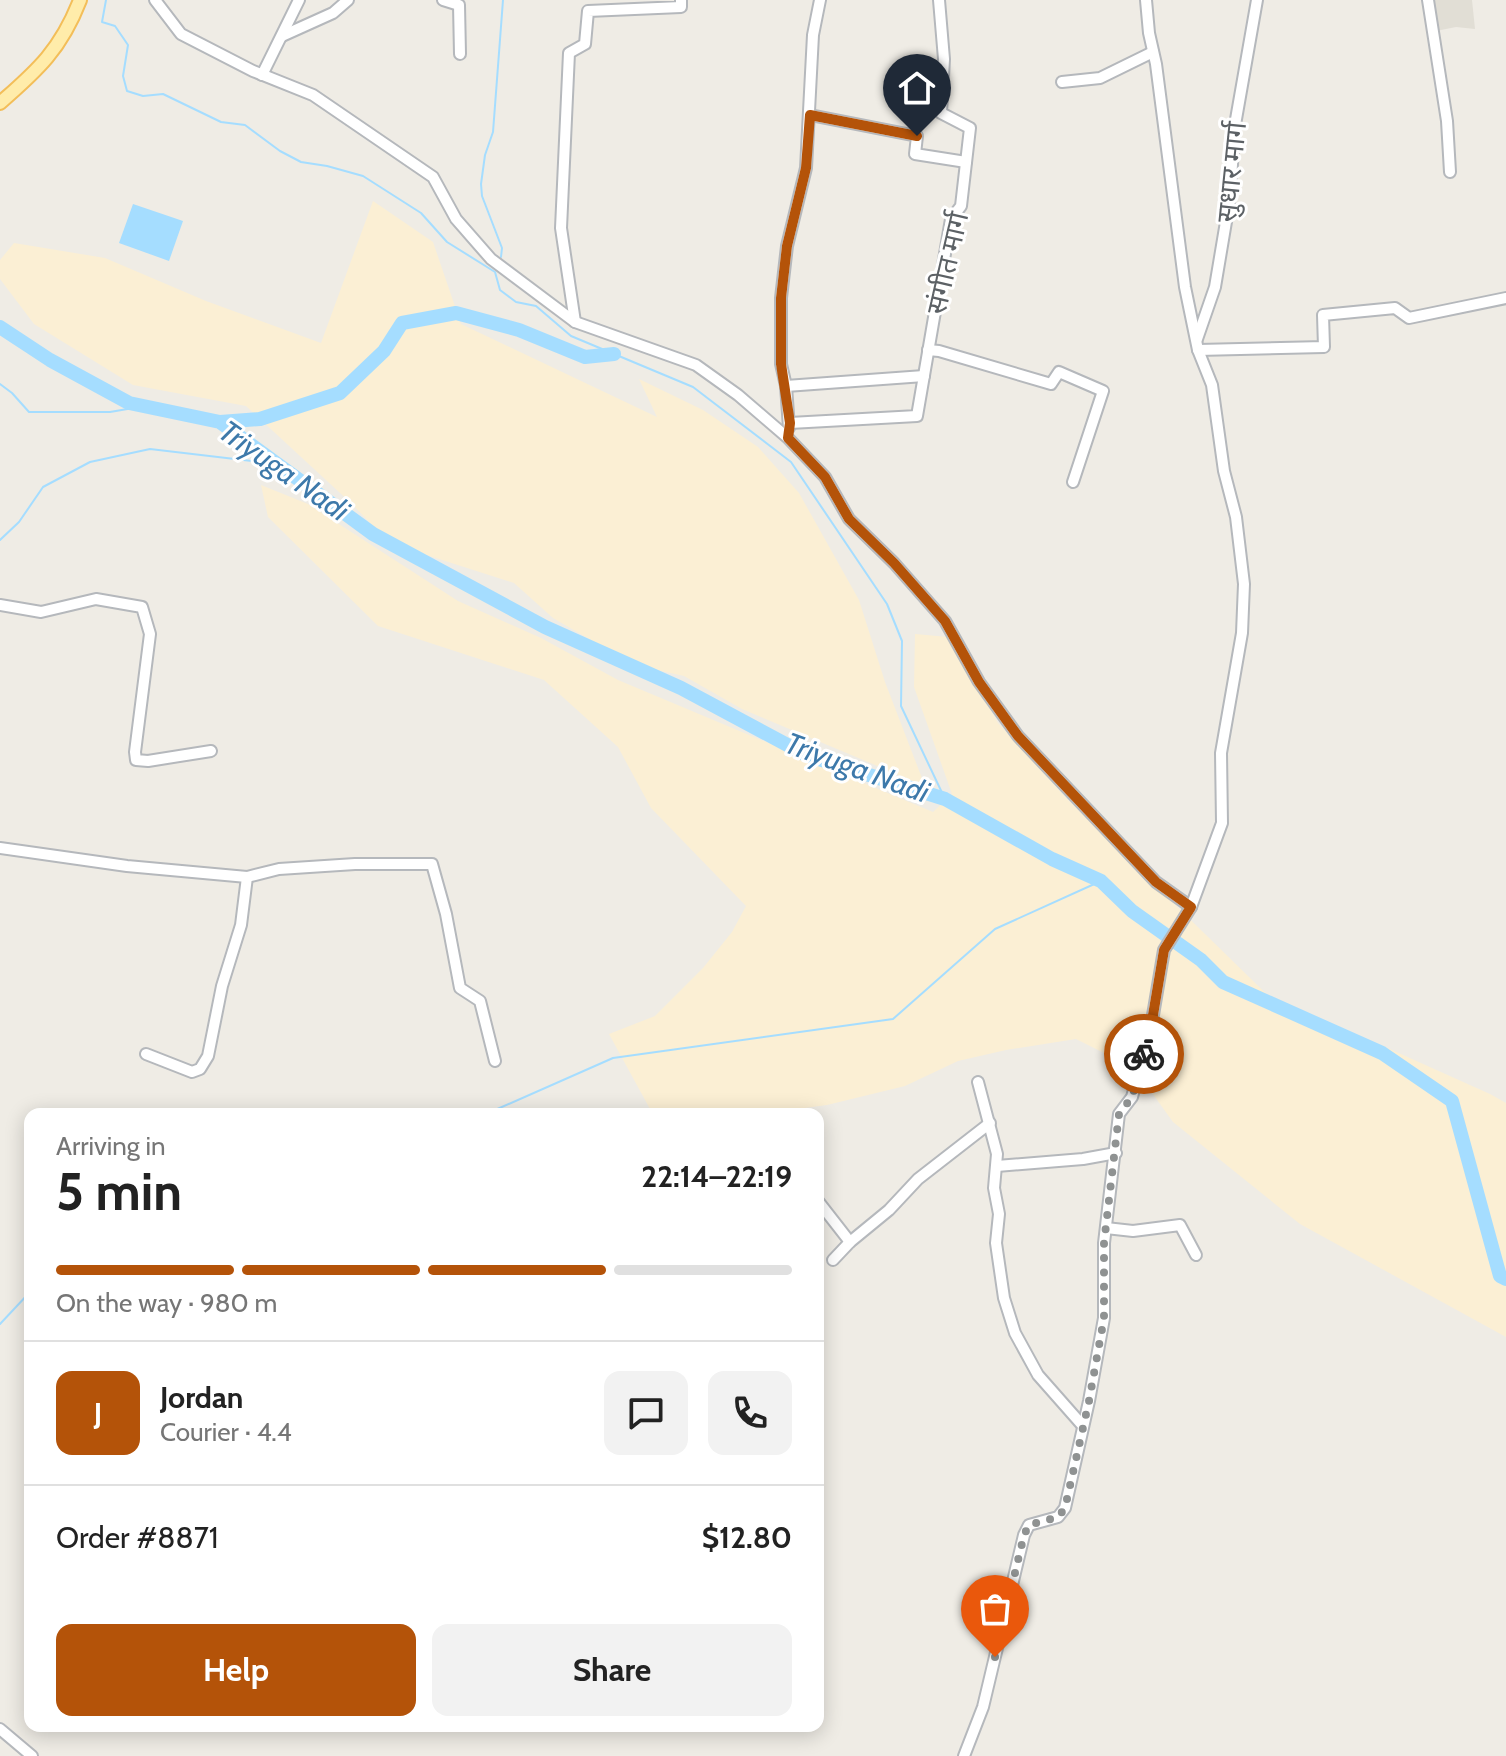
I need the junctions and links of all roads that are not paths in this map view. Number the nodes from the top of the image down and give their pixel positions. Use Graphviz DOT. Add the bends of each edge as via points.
graph roads {
  1 [pos="80,0"];
  2 [pos="155,0"];
  3 [pos="299,0"];
  4 [pos="348,0"];
  5 [pos="443,0"];
  6 [pos="681,0"];
  7 [pos="820,0"];
  8 [pos="939,0"];
  9 [pos="1146,0"];
  10 [pos="1257,0"];
  11 [pos="1428,0"];
  12 [pos="282,36"];
  13 [pos="1153,52"];
  14 [pos="460,54"];
  15 [pos="262,75"];
  16 [pos="1062,82"];
  17 [pos="0,103"];
  18 [pos="810,115"];
  19 [pos="966,162"];
  20 [pos="1450,172"];
  21 [pos="1506,298"];
  22 [pos="575,322"];
  23 [pos="1197,346"];
  24 [pos="928,350"];
  25 [pos="924,376"];
  26 [pos="786,386"];
  27 [pos="790,423"];
  28 [pos="788,438"];
  29 [pos="1073,482"];
  30 [pos="0,605"];
  31 [pos="211,751"];
  32 [pos="0,848"];
  33 [pos="247,877"];
  34 [pos="1191,907"];
  35 [pos="146,1054"];
  36 [pos="495,1061"];
  37 [pos="978,1082"];
  38 [pos="990,1123"];
  39 [pos="1116,1153"];
  40 [pos="997,1166"];
  41 [pos="824,1209"];
  42 [pos="1106,1228"];
  43 [pos="850,1242"];
  44 [pos="1196,1255"];
  45 [pos="833,1260"];
  46 [pos="1083,1426"];
  47 [pos="0,1729"];
  48 [pos="32,1756"];
  49 [pos="964,1756"];
  1 -- 17 [label="main road" via="44,64"];
  2 -- 15 [label="street" via="181,34"];
  3 -- 12 [label="street"];
  4 -- 12 [label="street" via="333,13"];
  5 -- 14 [label="street" via="459,5"];
  6 -- 22 [label="street" via="681,7 588,11 585,44 569,53 561,228"];
  7 -- 18 [label="street"];
  8 -- 19 [label="street, संगीत मार्ग" via="941,113 970,128"];
  9 -- 13 [label="street"];
  10 -- 23 [label="street, सुधार मार्ग" via="1215,287"];
  11 -- 20 [label="street"];
  12 -- 15 [label="street"];
  13 -- 16 [label="street" via="1100,78"];
  13 -- 23 [label="street"];
  15 -- 22 [label="street" via="313,95 433,177 456,219 491,259"];
  18 -- 19 [label="street" via="917,136 915,154"];
  18 -- 26 [label="street" via="806,168 781,298"];
  19 -- 24 [label="street, संगीत मार्ग"];
  21 -- 23 [label="street" via="1409,318 1395,308 1323,315 1324,347"];
  22 -- 28 [label="street" via="696,365"];
  23 -- 34 [label="street" via="1212,385 1244,584 1242,633 1221,753 1222,823"];
  24 -- 25 [label="street, संगीत मार्ग"];
  24 -- 29 [label="street" via="1051,384 1059,372 1103,391"];
  25 -- 26 [label="street"];
  25 -- 27 [label="street, संगीत मार्ग" via="917,416"];
  26 -- 27 [label="street"];
  27 -- 28 [label="street"];
  28 -- 34 [label="street" via="825,477 849,519 945,621 1018,736 1156,882"];
  30 -- 31 [label="street" via="41,612 96,599 142,607 150,634 136,760"];
  32 -- 33 [label="street"];
  33 -- 35 [label="street" via="241,925 208,1056 192,1072"];
  33 -- 36 [label="street" via="279,869 432,864 460,988 480,1001"];
  34 -- 39 [label="street" via="1164,950 1132,1097 1119,1114"];
  37 -- 38 [label="street"];
  38 -- 40 [label="street"];
  38 -- 43 [label="street"];
  39 -- 40 [label="street"];
  39 -- 42 [label="street"];
  40 -- 46 [label="street" via="996,1243 1015,1333 1038,1375"];
  41 -- 43 [label="street"];
  42 -- 44 [label="street" via="1133,1231 1180,1225"];
  42 -- 46 [label="street" via="1104,1318"];
  43 -- 45 [label="street"];
  46 -- 49 [label="street" via="1065,1508 1058,1517 1029,1525 1024,1535 983,1707"];
  47 -- 48 [label="street"];
}
